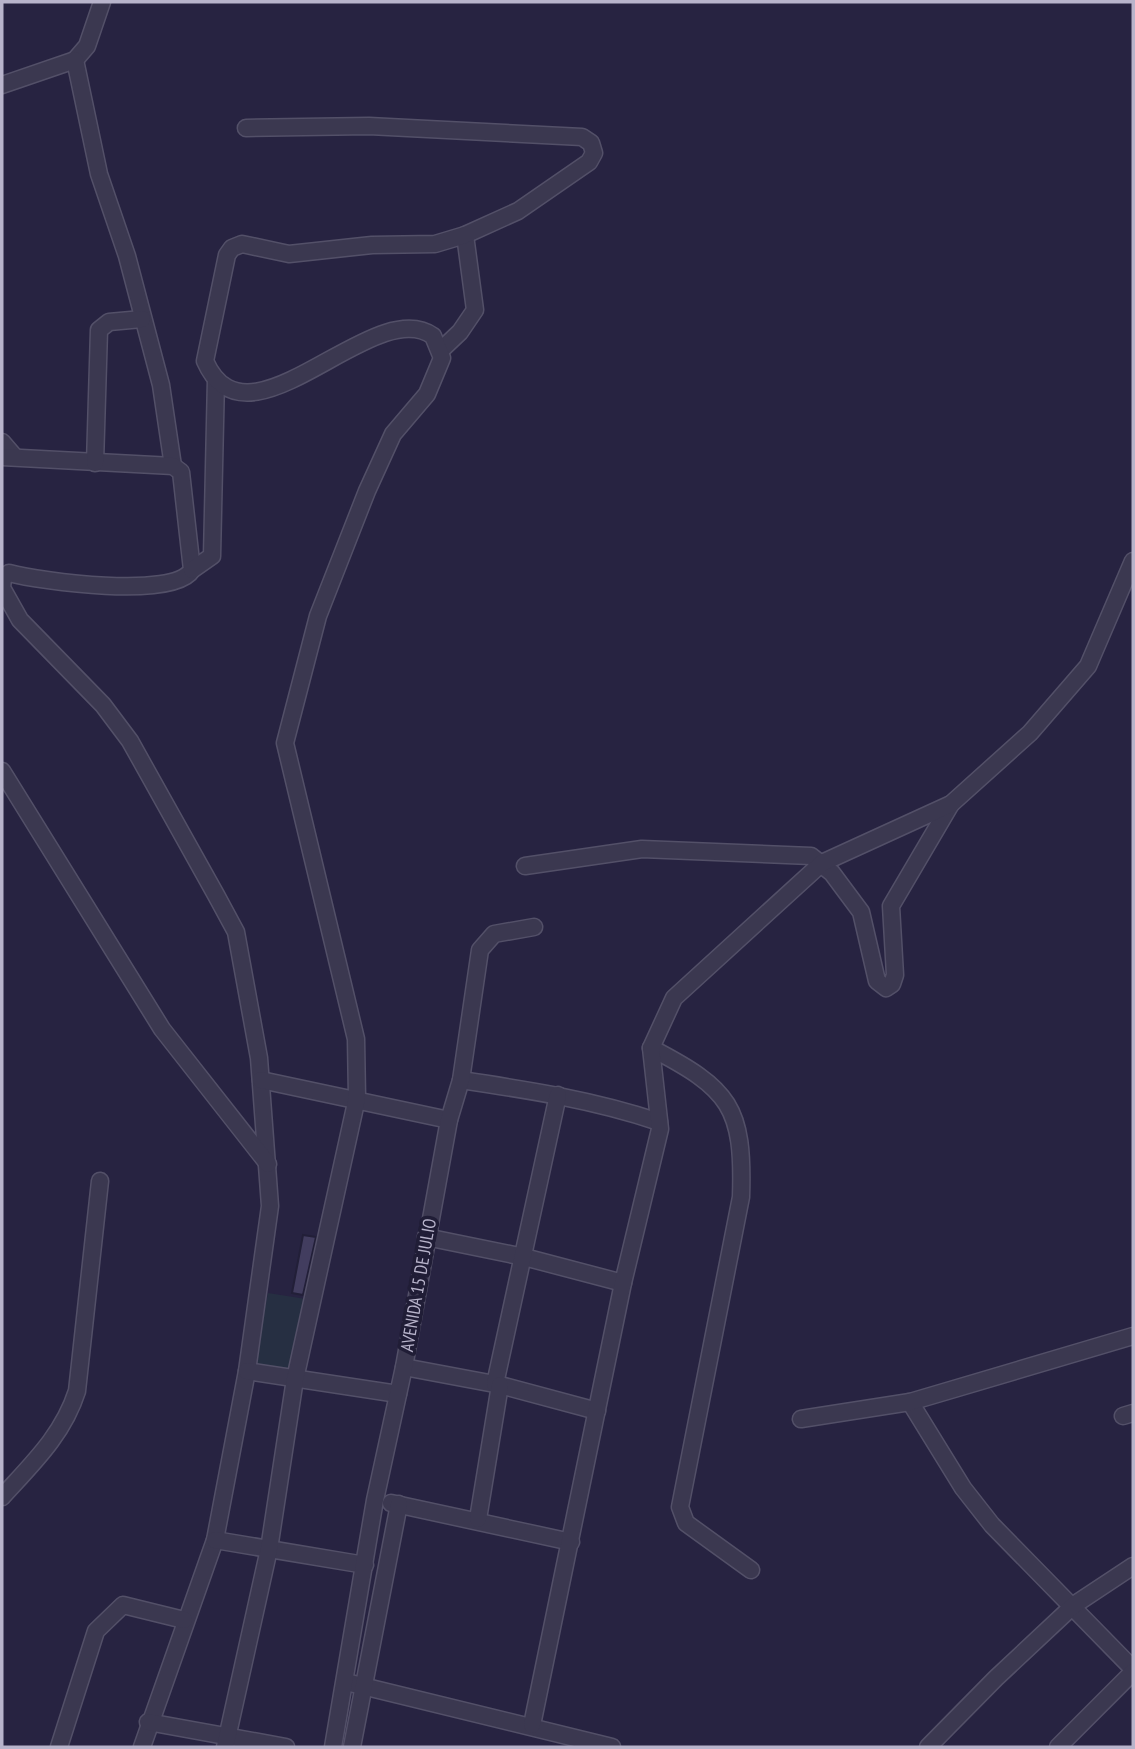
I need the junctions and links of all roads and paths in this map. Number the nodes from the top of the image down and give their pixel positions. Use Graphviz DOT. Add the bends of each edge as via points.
graph roads {
  1 [pos="103,2"];
  2 [pos="75,60"];
  3 [pos="2,85"];
  4 [pos="246,128"];
  5 [pos="466,235"];
  6 [pos="142,319"];
  7 [pos="441,350"];
  8 [pos="216,379"];
  9 [pos="2,442"];
  10 [pos="8,456"];
  11 [pos="94,463"];
  12 [pos="173,466"];
  13 [pos="1133,561"];
  14 [pos="192,570"];
  15 [pos="2,771"];
  16 [pos="951,804"];
  17 [pos="822,863"];
  18 [pos="525,866"];
  19 [pos="534,927"];
  20 [pos="651,1048"];
  21 [pos="261,1080"];
  22 [pos="461,1080"];
  23 [pos="558,1095"];
  24 [pos="357,1098"];
  25 [pos="449,1120"];
  26 [pos="659,1122"];
  27 [pos="268,1164"];
  28 [pos="100,1181"];
  29 [pos="426,1237"];
  30 [pos="524,1257"];
  31 [pos="623,1283"];
  32 [pos="1133,1336"];
  33 [pos="404,1367"];
  34 [pos="247,1371"];
  35 [pos="295,1378"];
  36 [pos="497,1385"];
  37 [pos="398,1394"];
  38 [pos="910,1402"];
  39 [pos="597,1411"];
  40 [pos="801,1419"];
  41 [pos="2,1497"];
  42 [pos="374,1500"];
  43 [pos="399,1504"];
  44 [pos="478,1519"];
  45 [pos="215,1540"];
  46 [pos="571,1542"];
  47 [pos="269,1549"];
  48 [pos="365,1565"];
  49 [pos="1133,1566"];
  50 [pos="751,1570"];
  51 [pos="1074,1605"];
  52 [pos="184,1620"];
  53 [pos="1133,1670"];
  54 [pos="346,1682"];
  55 [pos="363,1686"];
  56 [pos="148,1722"];
  57 [pos="532,1725"];
  58 [pos="226,1742"];
  59 [pos="59,1747"];
  60 [pos="142,1747"];
  61 [pos="286,1747"];
  62 [pos="333,1747"];
  63 [pos="352,1747"];
  64 [pos="612,1747"];
  65 [pos="928,1747"];
  66 [pos="1058,1747"];
  1 -- 2 [label="street" via="87,46"];
  2 -- 3 [label="street"];
  2 -- 6 [label="street" via="99,174 127,256"];
  4 -- 5 [label="street" via="498,131 582,137 591,143 594,153 589,162 518,211"];
  5 -- 7 [label="street" via="475,310"];
  5 -- 8 [label="street" via="435,244 289,254 236,245 227,255 205,361"];
  6 -- 11 [label="street" via="109,322 99,330"];
  6 -- 12 [label="street" via="161,385"];
  7 -- 8 [label="street" via="426,331 411,328 376,338 258,392 233,391"];
  7 -- 24 [label="street" via="441,366 427,394 393,434 318,617 285,743 356,1039"];
  8 -- 14 [label="street" via="212,556"];
  9 -- 10 [label="street"];
  10 -- 11 [label="street"];
  11 -- 12 [label="street"];
  12 -- 14 [label="street" via="183,480"];
  13 -- 16 [label="street" via="1088,666 1030,733"];
  14 -- 21 [label="street" via="186,578 160,584 122,585 70,585 9,573 2,587 20,620 103,705 130,741 231,923"];
  15 -- 27 [label="street" via="162,1029"];
  16 -- 17 [label="street"];
  16 -- 17 [label="street" via="891,906 895,975 888,988 877,981 861,912"];
  17 -- 18 [label="street" via="804,855 642,849"];
  17 -- 20 [label="street" via="674,998"];
  19 -- 22 [label="street, AVENIDA 15 DE JULIO" via="494,934 480,950"];
  20 -- 26 [label="street"];
  20 -- 50 [label="street" via="703,1077 724,1099 738,1126 741,1197 680,1507 686,1523"];
  21 -- 24 [label="street"];
  21 -- 27 [label="street"];
  22 -- 23 [label="street"];
  22 -- 25 [label="street, AVENIDA 15 DE JULIO"];
  23 -- 26 [label="street"];
  23 -- 30 [label="street"];
  24 -- 25 [label="street"];
  24 -- 35 [label="street"];
  25 -- 29 [label="street, AVENIDA 15 DE JULIO"];
  26 -- 31 [label="street"];
  27 -- 34 [label="street" via="270,1206"];
  28 -- 41 [label="street" via="77,1391 69,1416 47,1448"];
  29 -- 30 [label="street"];
  29 -- 33 [label="street, AVENIDA 15 DE JULIO"];
  30 -- 31 [label="street"];
  30 -- 36 [label="street"];
  31 -- 39 [label="street"];
  32 -- 38 [label="street"];
  33 -- 36 [label="street"];
  33 -- 37 [label="street, AVENIDA 15 DE JULIO"];
  34 -- 35 [label="street"];
  34 -- 45 [label="street"];
  35 -- 37 [label="street"];
  35 -- 47 [label="street"];
  36 -- 39 [label="street"];
  36 -- 44 [label="street"];
  37 -- 42 [label="street, AVENIDA 15 DE JULIO"];
  38 -- 40 [label="street"];
  38 -- 51 [label="street" via="992,1525"];
  39 -- 46 [label="street"];
  42 -- 43 [label="street"];
  42 -- 48 [label="street, AVENIDA 15 DE JULIO"];
  43 -- 44 [label="street"];
  43 -- 55 [label="street"];
  44 -- 46 [label="street"];
  45 -- 47 [label="street"];
  45 -- 52 [label="street"];
  46 -- 57 [label="street"];
  47 -- 48 [label="street"];
  47 -- 58 [label="street"];
  48 -- 54 [label="street, AVENIDA 15 DE JULIO"];
  49 -- 51 [label="street"];
  51 -- 53 [label="street"];
  51 -- 65 [label="street"];
  52 -- 56 [label="street"];
  52 -- 59 [label="street" via="123,1605 109,1615 96,1631"];
  53 -- 66 [label="street"];
  54 -- 55 [label="street"];
  54 -- 62 [label="street, AVENIDA 15 DE JULIO"];
  55 -- 57 [label="street"];
  55 -- 63 [label="street"];
  56 -- 58 [label="street"];
  56 -- 60 [label="street"];
  57 -- 64 [label="street"];
  58 -- 61 [label="street"];
}
